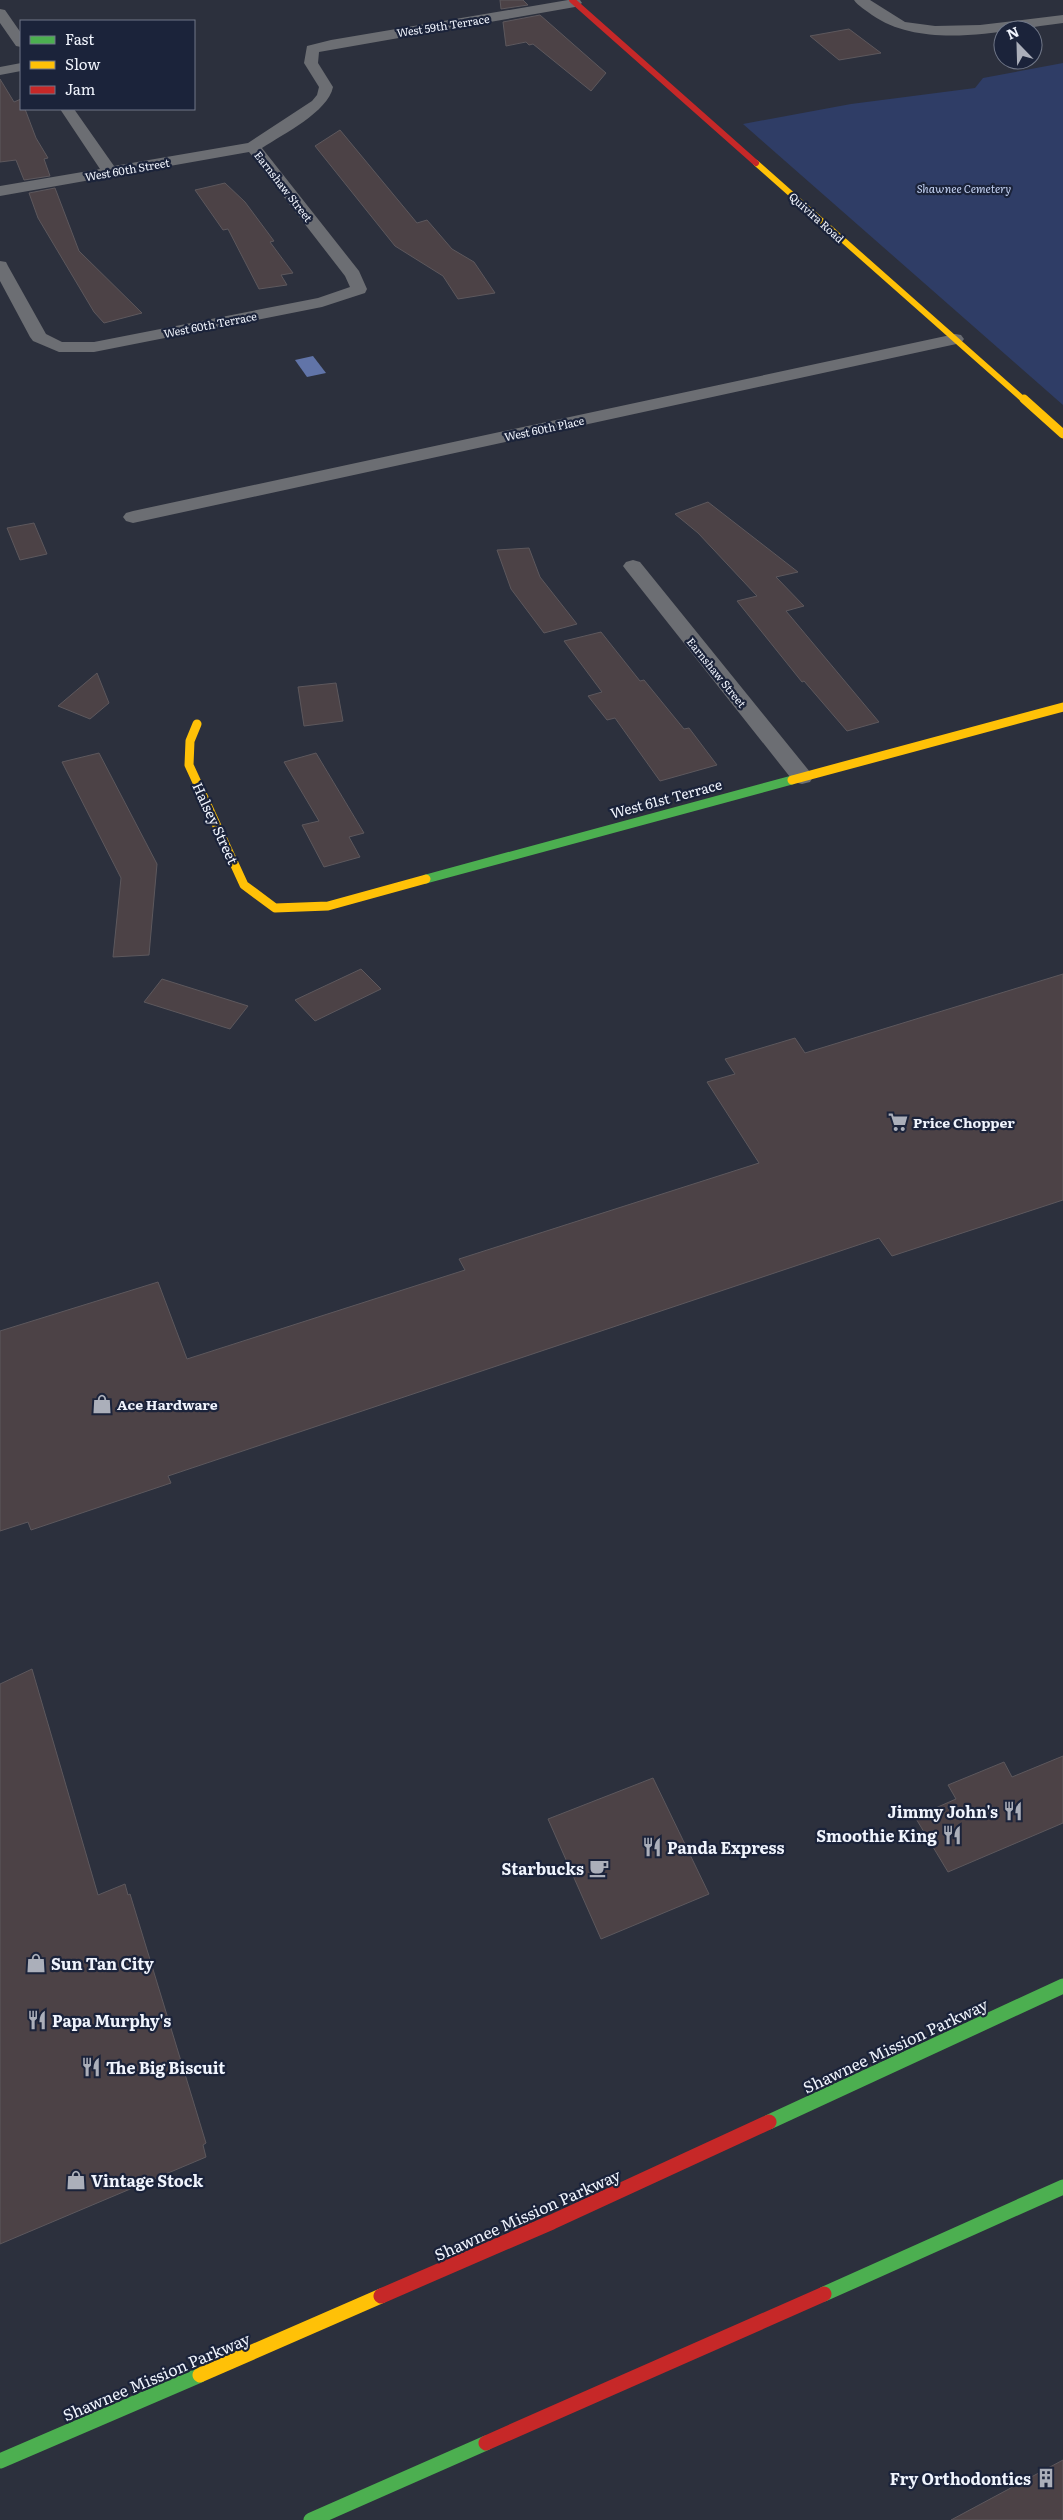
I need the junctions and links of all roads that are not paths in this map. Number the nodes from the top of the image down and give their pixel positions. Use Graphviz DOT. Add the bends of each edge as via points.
graph roads {
  1 [pos="861,0"];
  2 [pos="574,1"];
  3 [pos="0,13"];
  4 [pos="1063,20"];
  5 [pos="20,42"];
  6 [pos="312,49"];
  7 [pos="20,67"];
  8 [pos="0,71"];
  9 [pos="68,110"];
  10 [pos="254,147"];
  11 [pos="110,172"];
  12 [pos="0,191"];
  13 [pos="0,266"];
  14 [pos="360,289"];
  15 [pos="955,339"];
  16 [pos="1063,434"];
  17 [pos="133,517"];
  18 [pos="633,566"];
  19 [pos="1063,707"];
  20 [pos="197,724"];
  21 [pos="802,777"];
  22 [pos="275,908"];
  23 [pos="1063,1986"];
  24 [pos="1063,2187"];
  25 [pos="0,2461"];
  26 [pos="311,2520"];
  1 -- 4 [label="street" via="899,25 914,29 941,31"];
  2 -- 6 [label="street, West 59th Terrace"];
  2 -- 15 [label="main road, Quivira Road"];
  3 -- 5 [label="street"];
  6 -- 10 [label="street, Earnshaw Street" via="311,63 326,87 324,96 305,113"];
  7 -- 8 [label="street"];
  9 -- 11 [label="street"];
  10 -- 11 [label="street, West 60th Street"];
  10 -- 14 [label="street, Earnshaw Street" via="353,275"];
  11 -- 12 [label="street, West 60th Street"];
  13 -- 14 [label="street, West 60th Terrace" via="39,337 59,347 94,347 322,302"];
  15 -- 16 [label="main road, Quivira Road"];
  15 -- 17 [label="street, West 60th Place"];
  18 -- 21 [label="street, Earnshaw Street"];
  19 -- 21 [label="main road, West 61st Terrace"];
  20 -- 22 [label="main road, Halsey Street" via="190,741 189,765 244,885"];
  21 -- 22 [label="main road, West 61st Terrace" via="328,906"];
  23 -- 25 [label="main road, Shawnee Mission Parkway" via="552,2222"];
  24 -- 26 [label="main road"];
}
